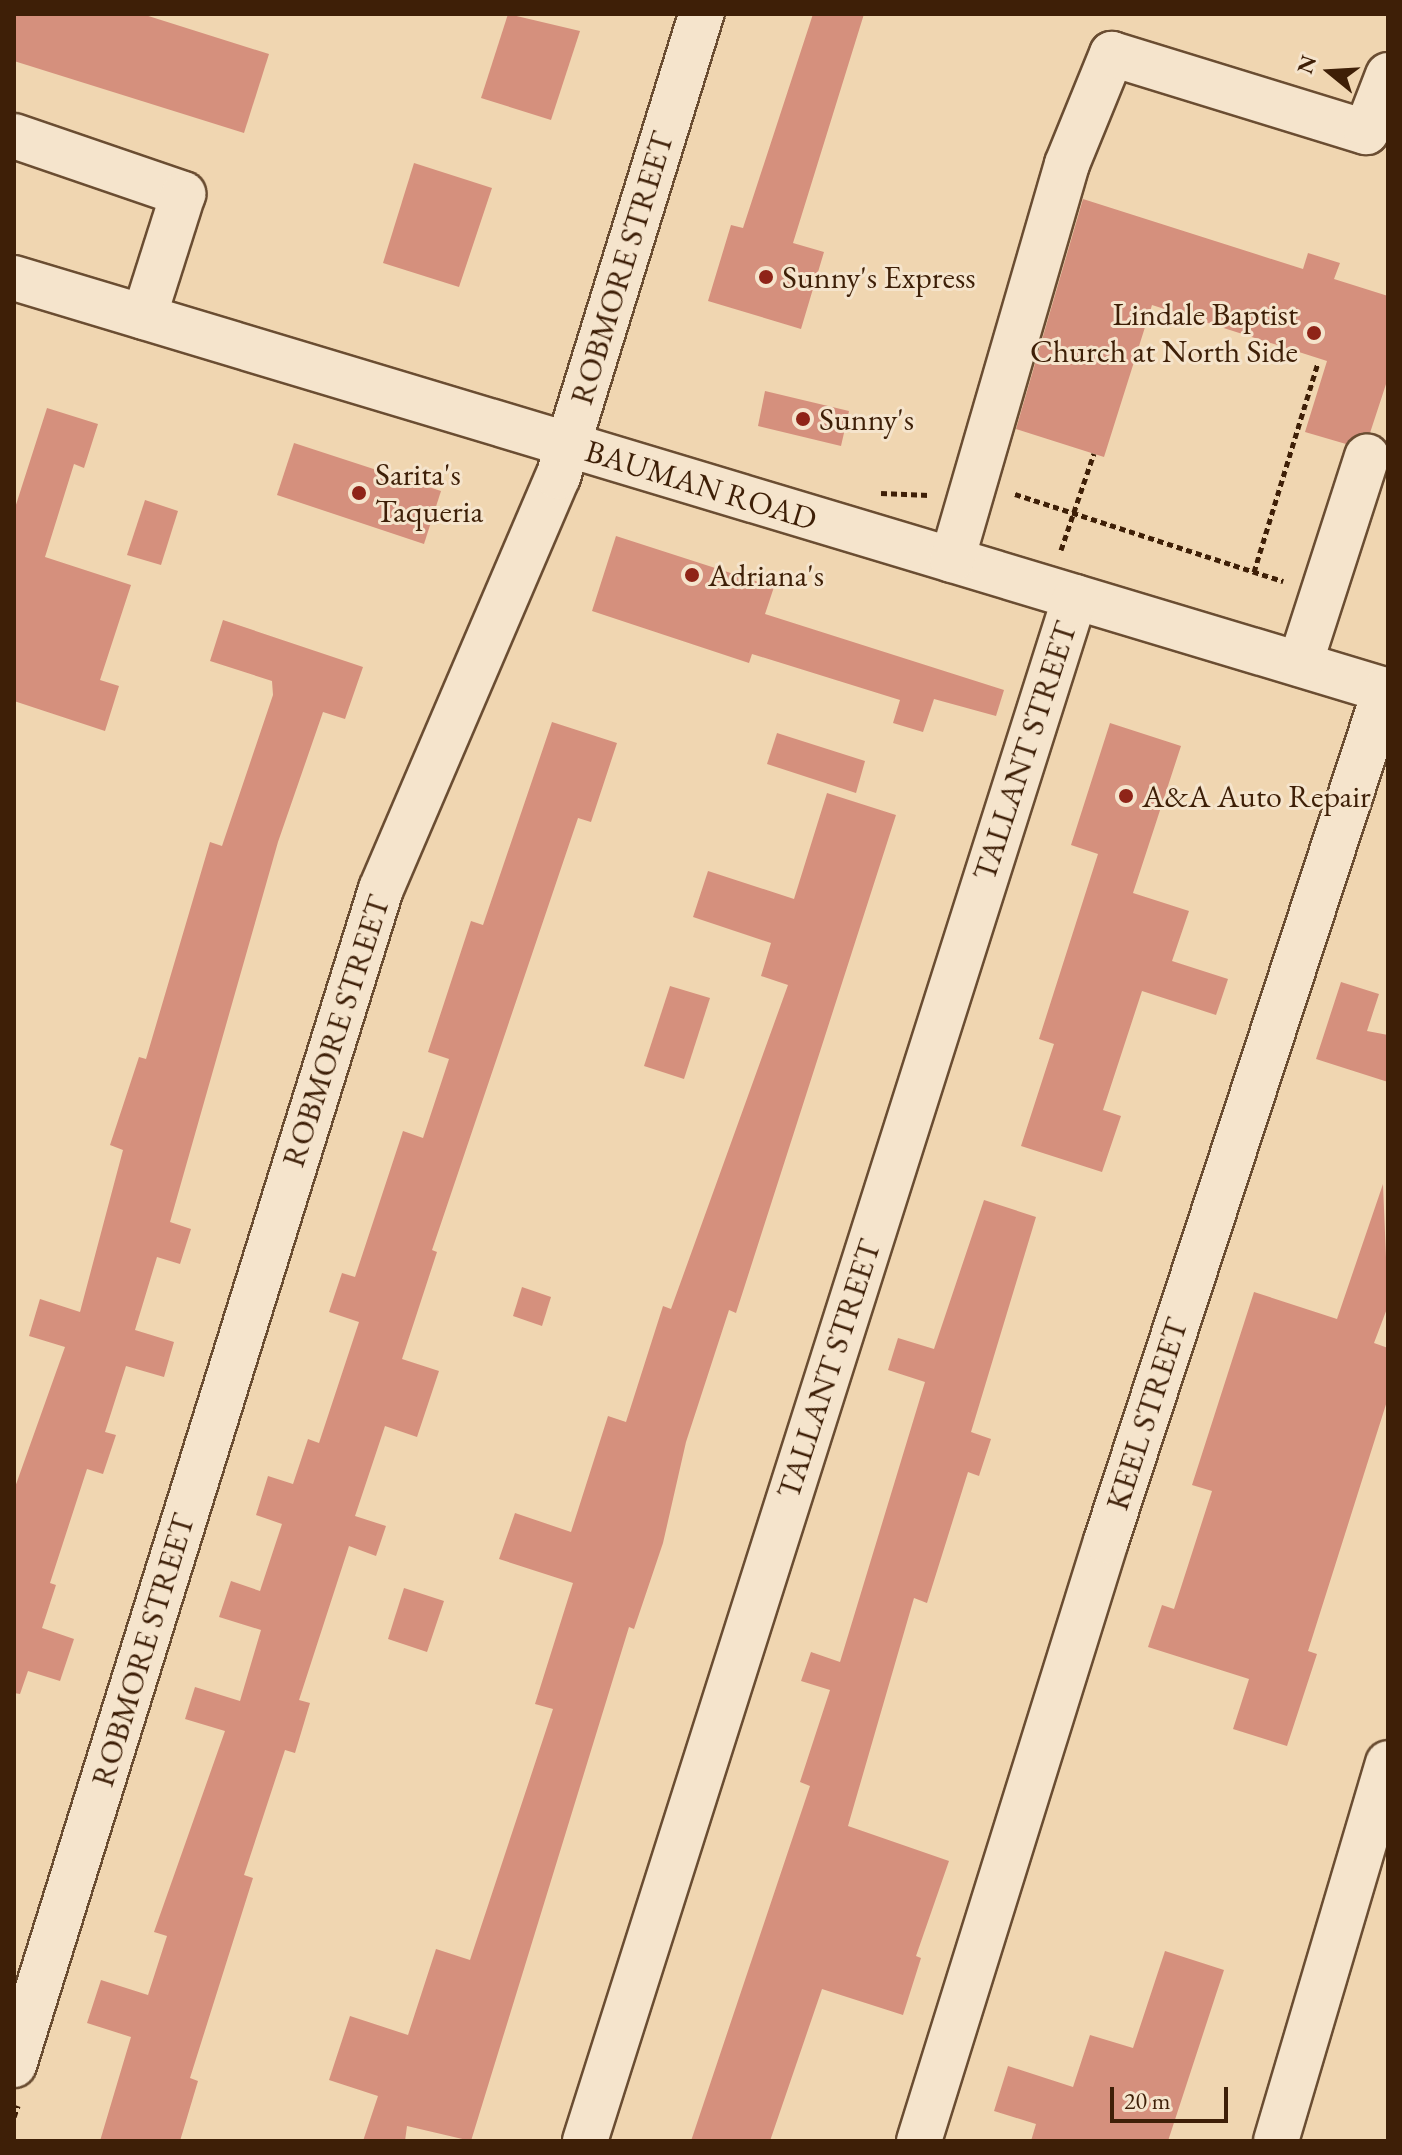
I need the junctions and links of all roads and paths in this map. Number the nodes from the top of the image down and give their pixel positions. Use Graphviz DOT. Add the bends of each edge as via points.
graph roads {
  1 [pos="701,14"];
  2 [pos="1388,75"];
  3 [pos="14,136"];
  4 [pos="14,278"];
  5 [pos="144,317"];
  6 [pos="1318,363"];
  7 [pos="567,444"];
  8 [pos="1094,453"];
  9 [pos="1367,457"];
  10 [pos="952,560"];
  11 [pos="1254,572"];
  12 [pos="1061,593"];
  13 [pos="1300,664"];
  14 [pos="1386,691"];
  15 [pos="1388,1763"];
  16 [pos="14,2065"];
  17 [pos="585,2141"];
  18 [pos="919,2141"];
  19 [pos="1276,2141"];
  1 -- 7 [label="street, ROBMORE STREET"];
  2 -- 10 [label="street" via="1366,132 1112,54 1067,164"];
  3 -- 5 [label="street" via="183,194"];
  4 -- 5 [label="street, BAUMAN ROAD"];
  5 -- 7 [label="street, BAUMAN ROAD"];
  6 -- 11 [label="path"];
  7 -- 10 [label="street, BAUMAN ROAD"];
  7 -- 16 [label="street, ROBMORE STREET" via="381,889"];
  8 -- 12 [label="path"];
  9 -- 13 [label="street"];
  10 -- 12 [label="street, BAUMAN ROAD"];
  12 -- 13 [label="street, BAUMAN ROAD"];
  12 -- 17 [label="street, TALLANT STREET"];
  13 -- 14 [label="street, BAUMAN ROAD"];
  14 -- 18 [label="street, KEEL STREET"];
  15 -- 19 [label="street"];
}
